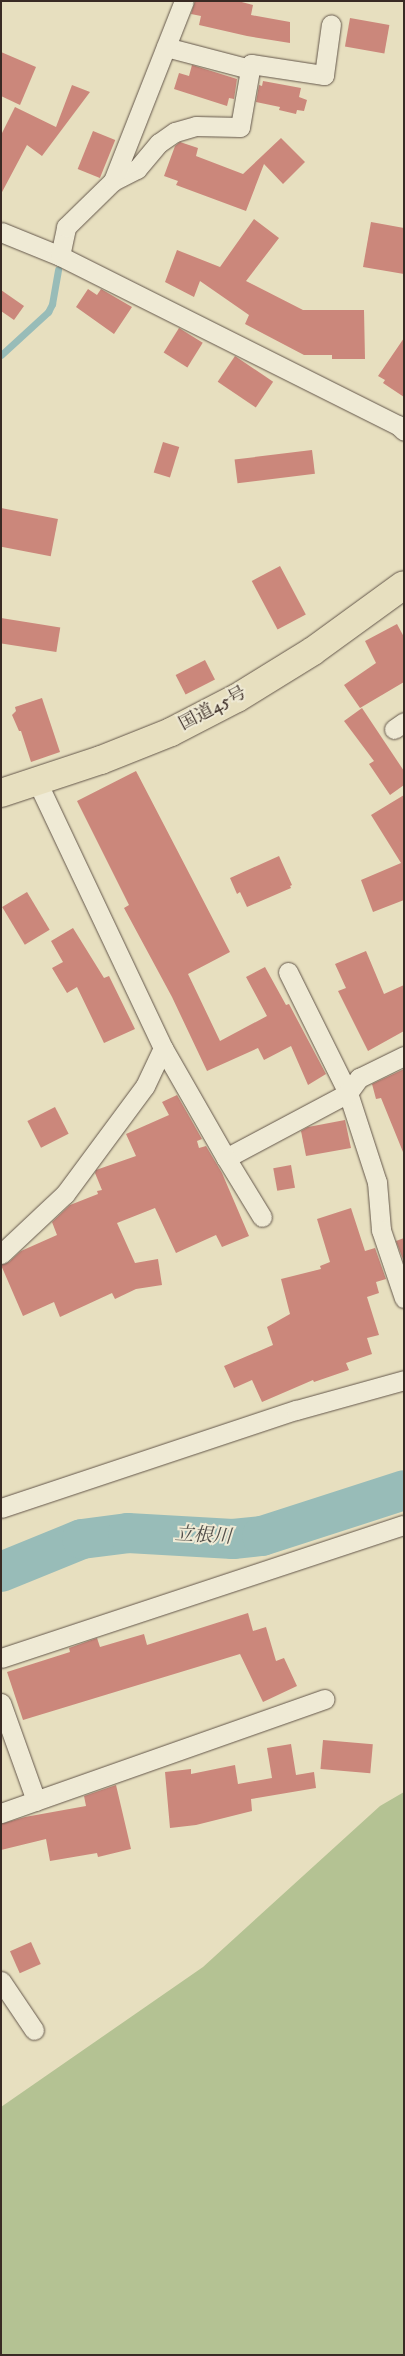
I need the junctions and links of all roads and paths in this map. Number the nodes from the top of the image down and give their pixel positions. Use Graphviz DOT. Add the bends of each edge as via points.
graph roads {
  1 [pos="184,1"];
  2 [pos="331,24"];
  3 [pos="166,47"];
  4 [pos="250,68"];
  5 [pos="113,181"];
  6 [pos="1,232"];
  7 [pos="60,256"];
  8 [pos="404,431"];
  9 [pos="404,586"];
  10 [pos="37,782"];
  11 [pos="1,793"];
  12 [pos="288,972"];
  13 [pos="163,1048"];
  14 [pos="404,1056"];
  15 [pos="348,1093"];
  16 [pos="226,1158"];
  17 [pos="262,1217"];
  18 [pos="1,1254"];
  19 [pos="404,1298"];
  20 [pos="404,1380"];
  21 [pos="1,1508"];
  22 [pos="404,1524"];
  23 [pos="1,1658"];
  24 [pos="325,1699"];
  25 [pos="1,1703"];
  26 [pos="36,1801"];
  27 [pos="1,1813"];
  28 [pos="1,1981"];
  29 [pos="34,2030"];
  1 -- 3 [label="street"];
  2 -- 4 [label="street" via="324,76 251,64"];
  3 -- 4 [label="street"];
  3 -- 5 [label="street"];
  4 -- 5 [label="street" via="240,127 196,126 175,132 159,143 137,169"];
  5 -- 7 [label="street" via="66,227"];
  6 -- 7 [label="street"];
  7 -- 8 [label="street" via="398,425"];
  9 -- 10 [label="highway, 国道45号" via="313,651 237,698 171,732"];
  10 -- 11 [label="highway, 国道45号"];
  10 -- 13 [label="street"];
  12 -- 15 [label="street"];
  13 -- 16 [label="street"];
  13 -- 18 [label="street" via="145,1086 65,1194"];
  14 -- 15 [label="street" via="359,1078"];
  15 -- 16 [label="street"];
  15 -- 19 [label="street" via="377,1182 381,1230"];
  16 -- 17 [label="street"];
  20 -- 21 [label="street" via="296,1410"];
  22 -- 23 [label="street"];
  24 -- 26 [label="street"];
  25 -- 26 [label="street"];
  26 -- 27 [label="street"];
  28 -- 29 [label="street"];
}
